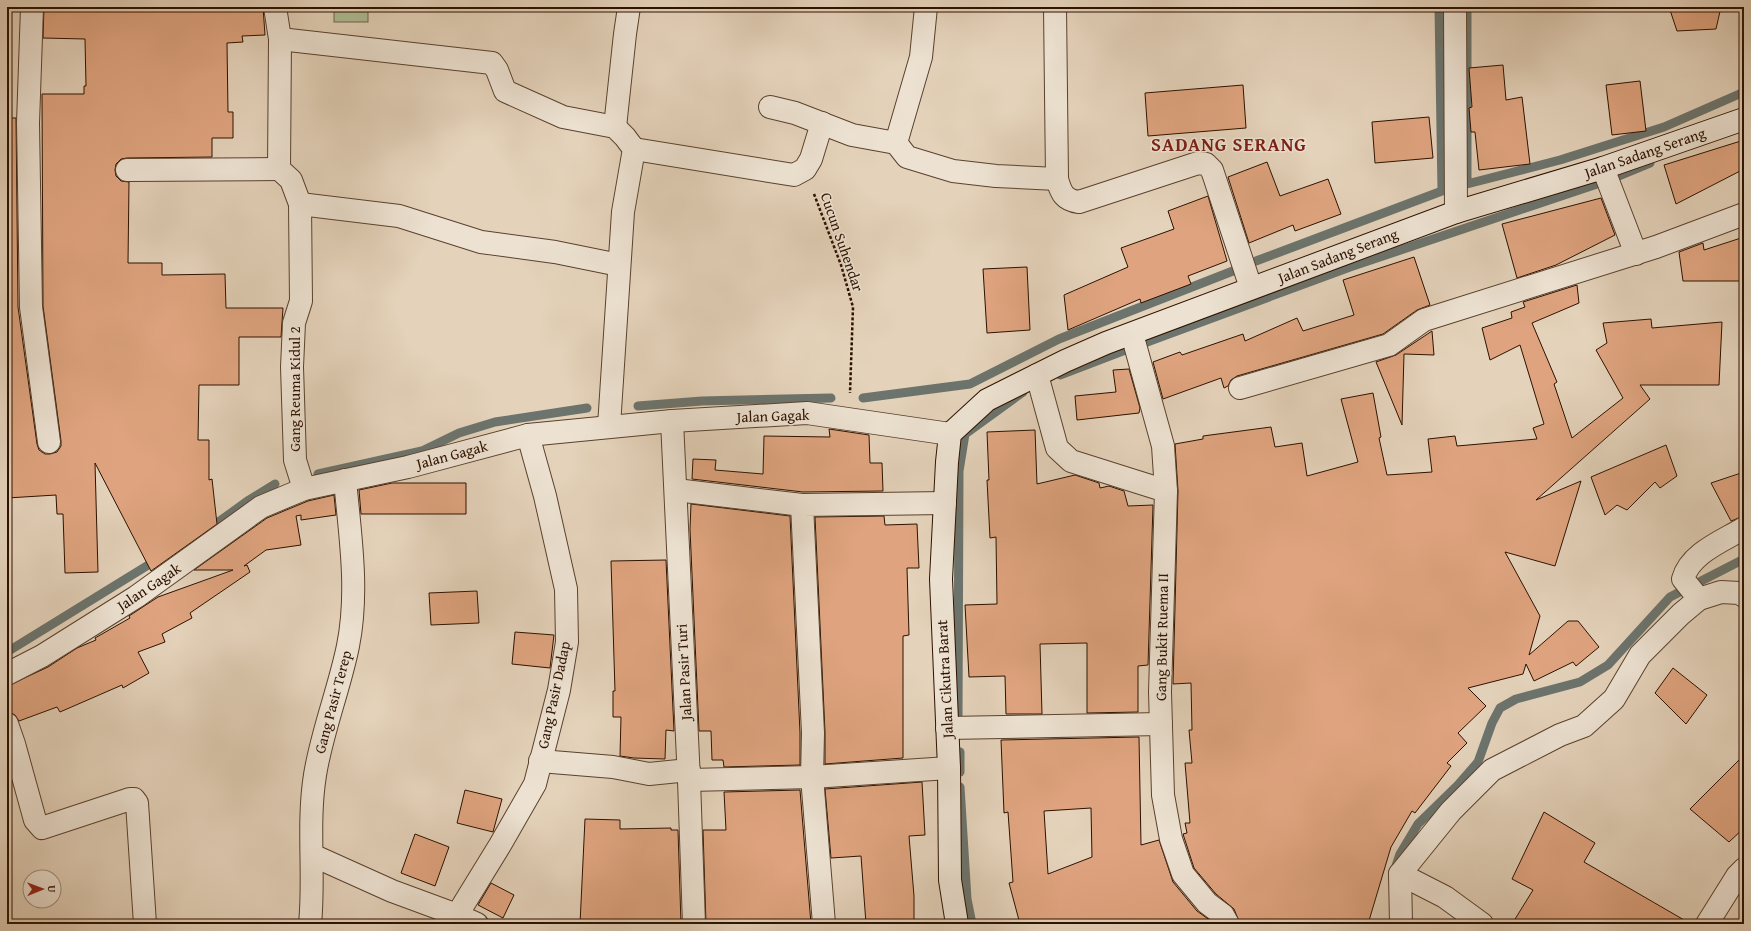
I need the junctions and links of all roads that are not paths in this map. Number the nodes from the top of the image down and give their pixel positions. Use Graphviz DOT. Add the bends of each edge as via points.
graph roads {
  1 [pos="32,7"];
  2 [pos="275,7"];
  3 [pos="630,7"];
  4 [pos="926,7"];
  5 [pos="1055,7"];
  6 [pos="1455,7"];
  7 [pos="280,39"];
  8 [pos="770,107"];
  9 [pos="1744,119"];
  10 [pos="822,123"];
  11 [pos="615,128"];
  12 [pos="896,143"];
  13 [pos="634,149"];
  14 [pos="1603,168"];
  15 [pos="279,169"];
  16 [pos="127,170"];
  17 [pos="1057,179"];
  18 [pos="300,204"];
  19 [pos="1456,212"];
  20 [pos="1744,214"];
  21 [pos="1636,254"];
  22 [pos="619,265"];
  23 [pos="1251,288"];
  24 [pos="1132,334"];
  25 [pos="1037,374"];
  26 [pos="1240,388"];
  27 [pos="672,421"];
  28 [pos="608,426"];
  29 [pos="950,434"];
  30 [pos="528,435"];
  31 [pos="49,442"];
  32 [pos="345,480"];
  33 [pos="304,489"];
  34 [pos="676,490"];
  35 [pos="1166,491"];
  36 [pos="945,503"];
  37 [pos="802,505"];
  38 [pos="1744,528"];
  39 [pos="1744,596"];
  40 [pos="1699,600"];
  41 [pos="7,674"];
  42 [pos="7,724"];
  43 [pos="1161,724"];
  44 [pos="947,728"];
  45 [pos="540,761"];
  46 [pos="950,768"];
  47 [pos="689,775"];
  48 [pos="812,777"];
  49 [pos="312,855"];
  50 [pos="1744,869"];
  51 [pos="1400,874"];
  52 [pos="458,914"];
  53 [pos="145,924"];
  54 [pos="310,924"];
  55 [pos="477,924"];
  56 [pos="694,924"];
  57 [pos="824,924"];
  58 [pos="956,924"];
  59 [pos="1228,924"];
  60 [pos="1400,924"];
  61 [pos="1482,924"];
  62 [pos="1707,924"];
  1 -- 31 [label="street" via="28,123 31,307"];
  2 -- 7 [label="street"];
  3 -- 11 [label="street"];
  4 -- 12 [label="street" via="921,57"];
  5 -- 17 [label="street"];
  6 -- 19 [label="street"];
  7 -- 11 [label="street" via="492,63 505,91 563,117"];
  7 -- 15 [label="street"];
  8 -- 10 [label="street"];
  9 -- 14 [label="street, Jalan Sadang Serang"];
  10 -- 12 [label="street" via="852,135"];
  10 -- 13 [label="street" via="811,159 805,170 794,175"];
  11 -- 13 [label="street"];
  12 -- 17 [label="street" via="906,157 953,171"];
  13 -- 22 [label="street" via="623,212"];
  14 -- 19 [label="street, Jalan Sadang Serang"];
  14 -- 21 [label="street"];
  15 -- 16 [label="street"];
  15 -- 18 [label="street, Gang Reuma Kidul 2" via="291,180"];
  17 -- 23 [label="street" via="1064,197 1079,202 1198,163 1206,164 1212,170"];
  18 -- 22 [label="street" via="398,216 481,242 555,252"];
  18 -- 33 [label="street, Gang Reuma Kidul 2" via="301,301 294,323 292,367 295,460"];
  19 -- 23 [label="street, Jalan Sadang Serang"];
  20 -- 21 [label="street"];
  21 -- 26 [label="street" via="1424,320 1388,345"];
  22 -- 28 [label="street"];
  23 -- 24 [label="street, Jalan Sadang Serang"];
  24 -- 25 [label="street, Jalan Sadang Serang" via="1065,360"];
  24 -- 35 [label="street, Gang Bukit Ruema II" via="1163,446"];
  25 -- 29 [label="street, Jalan Sadang Serang" via="987,400"];
  25 -- 35 [label="street" via="1057,448 1071,461"];
  27 -- 28 [label="street, Jalan Gagak"];
  27 -- 29 [label="street, Jalan Gagak" via="807,413"];
  27 -- 34 [label="street, Jalan Pasir Turi"];
  28 -- 30 [label="street, Jalan Gagak"];
  29 -- 36 [label="street, Jalan Cikutra Barat"];
  30 -- 32 [label="street, Jalan Gagak" via="408,467"];
  30 -- 45 [label="street, Gang Pasir Dadap" via="566,589 567,642 559,690"];
  32 -- 33 [label="street, Jalan Gagak"];
  32 -- 49 [label="street, Gang Pasir Terep" via="353,579 352,619 348,646 321,742 315,775 311,806"];
  33 -- 41 [label="street, Jalan Gagak" via="261,507 136,597 42,656"];
  34 -- 37 [label="street"];
  34 -- 47 [label="street, Jalan Pasir Turi"];
  35 -- 43 [label="street, Gang Bukit Ruema II"];
  36 -- 37 [label="street"];
  36 -- 44 [label="street, Jalan Cikutra Barat" via="941,579"];
  37 -- 48 [label="street" via="813,725"];
  38 -- 40 [label="street" via="1694,559 1686,569 1683,579"];
  39 -- 40 [label="street" via="1721,592"];
  40 -- 51 [label="street" via="1681,614 1640,655 1614,699 1584,726 1560,735 1492,770 1451,811"];
  42 -- 53 [label="street" via="35,820 42,828 130,799 137,803"];
  43 -- 44 [label="street"];
  43 -- 59 [label="street, Gang Bukit Ruema II" via="1163,795 1171,840 1183,874 1207,903 1223,915"];
  44 -- 46 [label="street, Jalan Cikutra Barat"];
  45 -- 47 [label="street" via="614,767 649,774"];
  45 -- 52 [label="street, Gang Pasir Dadap" via="535,784"];
  46 -- 48 [label="street"];
  46 -- 58 [label="street, Jalan Cikutra Barat" via="950,880"];
  47 -- 48 [label="street"];
  47 -- 56 [label="street, Jalan Pasir Turi"];
  48 -- 57 [label="street"];
  49 -- 52 [label="street" via="392,891"];
  49 -- 54 [label="street, Gang Pasir Terep"];
  50 -- 62 [label="street"];
  51 -- 60 [label="street"];
  51 -- 61 [label="street" via="1445,897"];
  52 -- 55 [label="street"];
}
